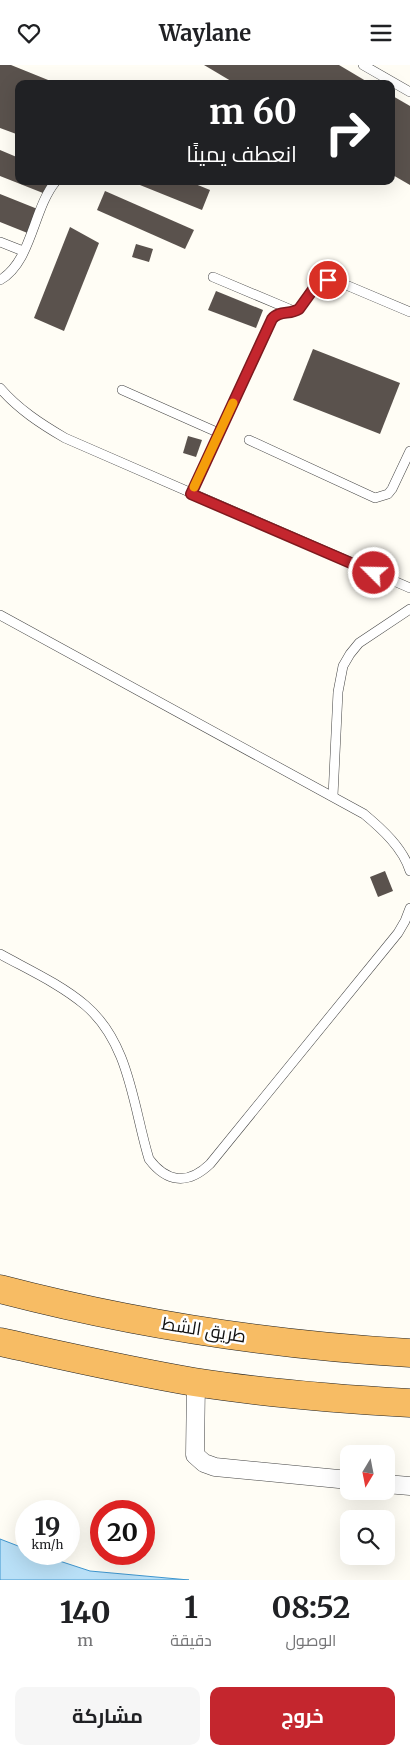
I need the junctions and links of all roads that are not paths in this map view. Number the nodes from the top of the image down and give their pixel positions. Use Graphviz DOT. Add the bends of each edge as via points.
graph roads {
  1 [pos="363,65"];
  2 [pos="389,80"];
  3 [pos="395,83"];
  4 [pos="410,92"];
  5 [pos="53,185"];
  6 [pos="0,242"];
  7 [pos="23,251"];
  8 [pos="213,277"];
  9 [pos="0,280"];
  10 [pos="296,311"];
  11 [pos="410,313"];
  12 [pos="0,388"];
  13 [pos="122,390"];
  14 [pos="219,433"];
  15 [pos="249,440"];
  16 [pos="410,451"];
  17 [pos="191,494"];
  18 [pos="410,588"];
  19 [pos="410,609"];
  20 [pos="0,615"];
  21 [pos="333,796"];
  22 [pos="410,871"];
  23 [pos="410,908"];
  24 [pos="0,954"];
  25 [pos="0,1289"];
  26 [pos="0,1342"];
  27 [pos="410,1353"];
  28 [pos="196,1382"];
  29 [pos="410,1403"];
  30 [pos="340,1479"];
  31 [pos="395,1485"];
  32 [pos="410,1486"];
  1 -- 2 [label="lane"];
  3 -- 4 [label="lane"];
  5 -- 7 [label="lane"];
  6 -- 7 [label="lane"];
  7 -- 9 [label="lane" via="14,269"];
  8 -- 10 [label="lane"];
  10 -- 11 [label="lane" via="317,284 328,280 340,282"];
  10 -- 14 [label="lane" via="278,314 272,319"];
  12 -- 17 [label="lane" via="23,410 64,438"];
  13 -- 14 [label="lane"];
  14 -- 17 [label="lane"];
  15 -- 16 [label="lane" via="375,498 388,495"];
  17 -- 18 [label="lane"];
  19 -- 21 [label="lane" via="359,643 343,666 338,693"];
  20 -- 21 [label="lane"];
  21 -- 22 [label="lane" via="378,825 391,838"];
  23 -- 24 [label="lane" via="398,933 210,1164 201,1172 178,1179 166,1176 149,1159 124,1066 110,1034 99,1019 73,996"];
  25 -- 27 [label="highway, طريق الشط" via="115,1316 200,1331 301,1345"];
  26 -- 28 [label="highway"];
  28 -- 29 [label="highway"];
  28 -- 30 [label="street" via="195,1455 204,1463 215,1467"];
  31 -- 32 [label="street"];
}
